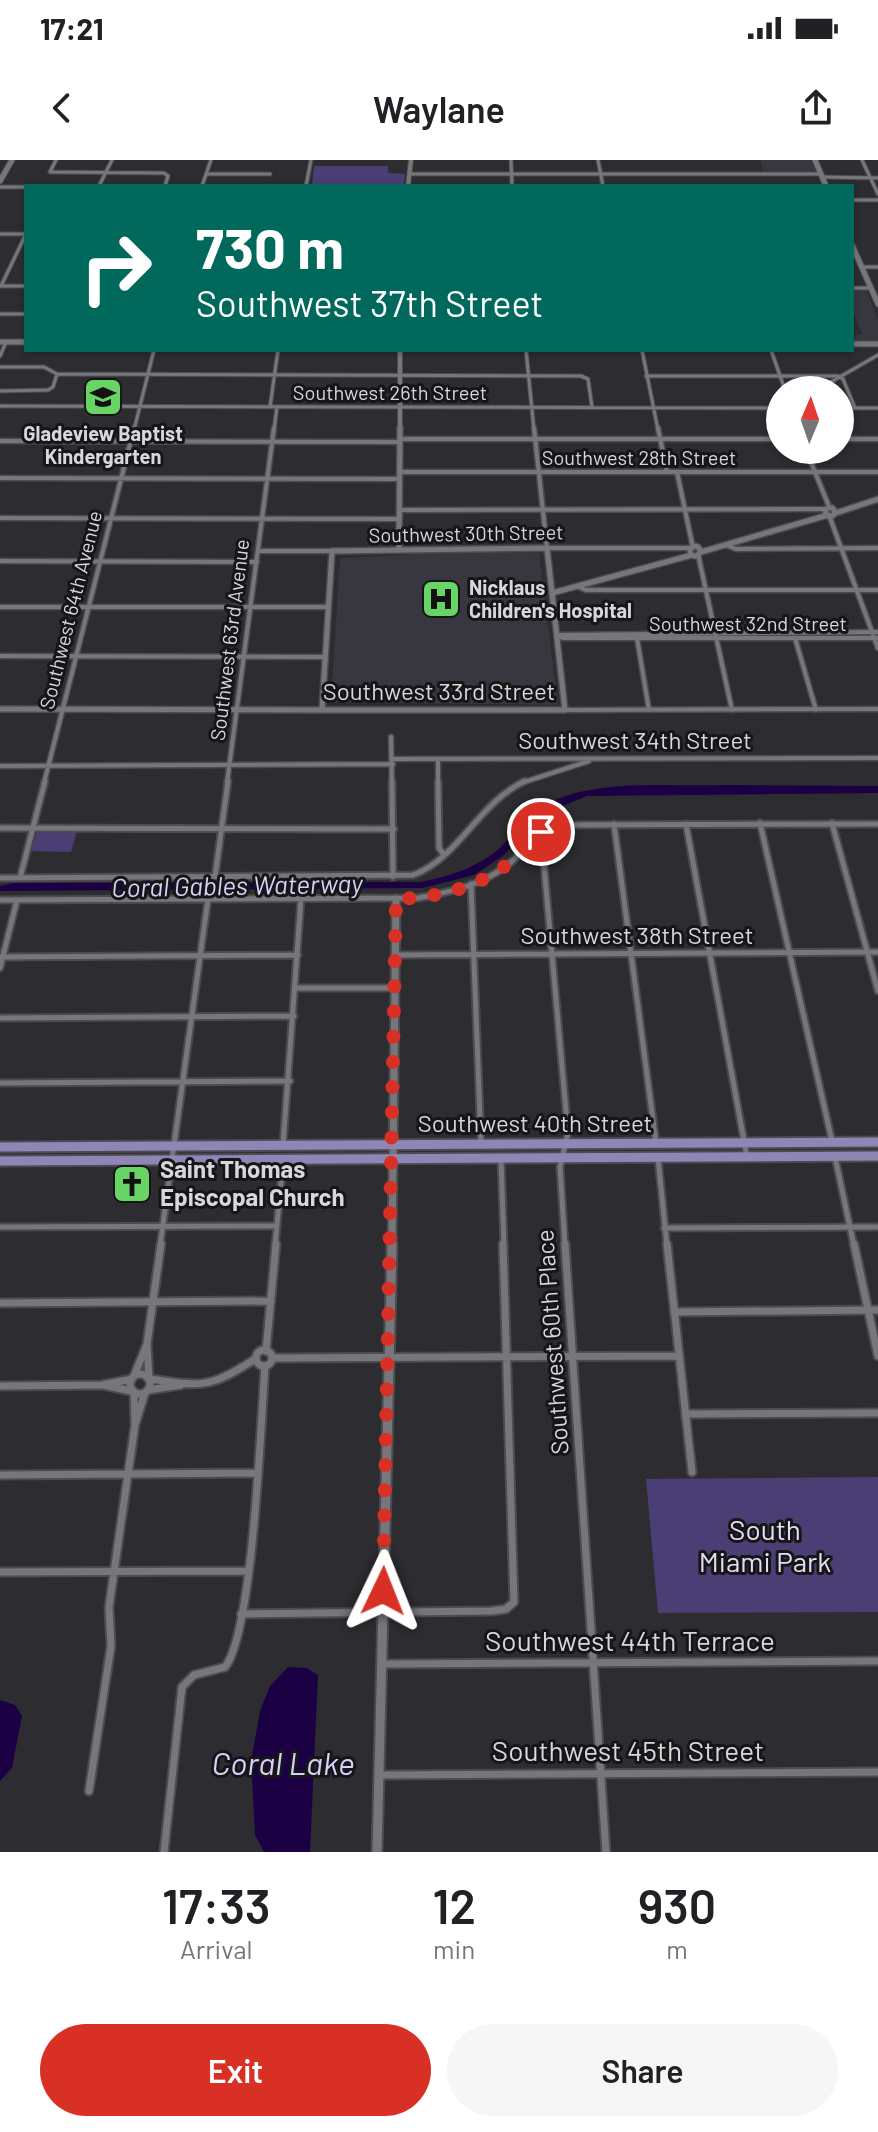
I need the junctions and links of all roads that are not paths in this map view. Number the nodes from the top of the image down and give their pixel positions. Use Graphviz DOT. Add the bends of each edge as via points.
graph roads {
  1 [pos="12,160"];
  2 [pos="56,160"];
  3 [pos="112,160"];
  4 [pos="211,160"];
  5 [pos="311,160"];
  6 [pos="411,160"];
  7 [pos="511,160"];
  8 [pos="598,160"];
  9 [pos="815,160"];
  10 [pos="862,160"];
  11 [pos="106,173"];
  12 [pos="207,174"];
  13 [pos="270,174"];
  14 [pos="411,174"];
  15 [pos="511,174"];
  16 [pos="601,174"];
  17 [pos="822,176"];
  18 [pos="870,178"];
  19 [pos="878,178"];
  20 [pos="0,184"];
  21 [pos="101,184"];
  22 [pos="165,184"];
  23 [pos="204,184"];
  24 [pos="307,184"];
  25 [pos="410,184"];
  26 [pos="512,184"];
  27 [pos="603,184"];
  28 [pos="825,184"];
  29 [pos="24,187"];
  30 [pos="878,194"];
  31 [pos="854,200"];
  32 [pos="878,200"];
  33 [pos="0,234"];
  34 [pos="24,234"];
  35 [pos="24,238"];
  36 [pos="854,249"];
  37 [pos="14,257"];
  38 [pos="22,257"];
  39 [pos="862,267"];
  40 [pos="878,267"];
  41 [pos="0,286"];
  42 [pos="24,286"];
  43 [pos="854,288"];
  44 [pos="871,288"];
  45 [pos="878,304"];
  46 [pos="0,314"];
  47 [pos="24,314"];
  48 [pos="3,344"];
  49 [pos="24,344"];
  50 [pos="854,346"];
  51 [pos="877,347"];
  52 [pos="154,352"];
  53 [pos="278,352"];
  54 [pos="400,352"];
  55 [pos="526,352"];
  56 [pos="642,352"];
  57 [pos="772,352"];
  58 [pos="878,355"];
  59 [pos="0,356"];
  60 [pos="0,367"];
  61 [pos="57,374"];
  62 [pos="148,374"];
  63 [pos="274,374"];
  64 [pos="400,375"];
  65 [pos="529,376"];
  66 [pos="646,376"];
  67 [pos="766,376"];
  68 [pos="780,376"];
  69 [pos="842,376"];
  70 [pos="0,391"];
  71 [pos="0,405"];
  72 [pos="139,407"];
  73 [pos="270,407"];
  74 [pos="277,407"];
  75 [pos="401,407"];
  76 [pos="532,407"];
  77 [pos="592,407"];
  78 [pos="653,407"];
  79 [pos="766,408"];
  80 [pos="855,408"];
  81 [pos="878,408"];
  82 [pos="0,413"];
  83 [pos="535,439"];
  84 [pos="660,439"];
  85 [pos="766,439"];
  86 [pos="854,439"];
  87 [pos="878,439"];
  88 [pos="400,440"];
  89 [pos="0,441"];
  90 [pos="131,442"];
  91 [pos="273,442"];
  92 [pos="812,464"];
  93 [pos="400,472"];
  94 [pos="539,472"];
  95 [pos="667,472"];
  96 [pos="677,472"];
  97 [pos="815,472"];
  98 [pos="878,472"];
  99 [pos="0,478"];
  100 [pos="121,479"];
  101 [pos="267,479"];
  102 [pos="400,479"];
  103 [pos="878,499"];
  104 [pos="686,509"];
  105 [pos="400,510"];
  106 [pos="543,510"];
  107 [pos="829,512"];
  108 [pos="0,518"];
  109 [pos="111,519"];
  110 [pos="262,519"];
  111 [pos="400,519"];
  112 [pos="725,544"];
  113 [pos="547,548"];
  114 [pos="843,548"];
  115 [pos="878,548"];
  116 [pos="399,550"];
  117 [pos="694,550"];
  118 [pos="258,551"];
  119 [pos="332,551"];
  120 [pos="0,561"];
  121 [pos="100,561"];
  122 [pos="257,562"];
  123 [pos="579,587"];
  124 [pos="705,590"];
  125 [pos="858,590"];
  126 [pos="878,590"];
  127 [pos="552,593"];
  128 [pos="0,607"];
  129 [pos="89,607"];
  130 [pos="250,607"];
  131 [pos="328,607"];
  132 [pos="557,635"];
  133 [pos="715,635"];
  134 [pos="876,635"];
  135 [pos="637,638"];
  136 [pos="795,638"];
  137 [pos="878,648"];
  138 [pos="0,656"];
  139 [pos="76,656"];
  140 [pos="244,656"];
  141 [pos="325,657"];
  142 [pos="0,709"];
  143 [pos="63,709"];
  144 [pos="237,709"];
  145 [pos="878,709"];
  146 [pos="322,710"];
  147 [pos="565,710"];
  148 [pos="649,710"];
  149 [pos="732,710"];
  150 [pos="816,710"];
  151 [pos="391,737"];
  152 [pos="878,758"];
  153 [pos="438,759"];
  154 [pos="589,761"];
  155 [pos="392,762"];
  156 [pos="0,766"];
  157 [pos="48,766"];
  158 [pos="230,766"];
  159 [pos="760,823"];
  160 [pos="832,823"];
  161 [pos="614,824"];
  162 [pos="686,824"];
  163 [pos="878,824"];
  164 [pos="0,828"];
  165 [pos="32,828"];
  166 [pos="222,828"];
  167 [pos="394,829"];
  168 [pos="541,832"];
  169 [pos="444,855"];
  170 [pos="215,877"];
  171 [pos="393,877"];
  172 [pos="0,878"];
  173 [pos="20,878"];
  174 [pos="471,884"];
  175 [pos="208,899"];
  176 [pos="301,899"];
  177 [pos="396,899"];
  178 [pos="0,900"];
  179 [pos="17,900"];
  180 [pos="867,952"];
  181 [pos="878,952"];
  182 [pos="710,953"];
  183 [pos="788,953"];
  184 [pos="553,954"];
  185 [pos="631,954"];
  186 [pos="298,955"];
  187 [pos="395,955"];
  188 [pos="474,955"];
  189 [pos="200,956"];
  190 [pos="1,957"];
  191 [pos="0,968"];
  192 [pos="296,988"];
  193 [pos="395,988"];
  194 [pos="878,991"];
  195 [pos="294,1016"];
  196 [pos="192,1017"];
  197 [pos="0,1018"];
  198 [pos="290,1081"];
  199 [pos="183,1082"];
  200 [pos="0,1083"];
  201 [pos="832,1141"];
  202 [pos="878,1142"];
  203 [pos="567,1143"];
  204 [pos="656,1143"];
  205 [pos="688,1143"];
  206 [pos="744,1143"];
  207 [pos="394,1144"];
  208 [pos="481,1144"];
  209 [pos="283,1145"];
  210 [pos="174,1146"];
  211 [pos="0,1147"];
  212 [pos="817,1156"];
  213 [pos="835,1156"];
  214 [pos="878,1156"];
  215 [pos="658,1157"];
  216 [pos="747,1157"];
  217 [pos="501,1158"];
  218 [pos="561,1158"];
  219 [pos="617,1158"];
  220 [pos="394,1159"];
  221 [pos="172,1160"];
  222 [pos="261,1160"];
  223 [pos="283,1160"];
  224 [pos="0,1161"];
  225 [pos="163,1226"];
  226 [pos="277,1226"];
  227 [pos="0,1227"];
  228 [pos="850,1227"];
  229 [pos="878,1227"];
  230 [pos="664,1228"];
  231 [pos="271,1301"];
  232 [pos="152,1302"];
  233 [pos="0,1303"];
  234 [pos="868,1310"];
  235 [pos="878,1310"];
  236 [pos="674,1312"];
  237 [pos="147,1344"];
  238 [pos="266,1351"];
  239 [pos="508,1356"];
  240 [pos="572,1356"];
  241 [pos="679,1356"];
  242 [pos="878,1356"];
  243 [pos="389,1357"];
  244 [pos="272,1358"];
  245 [pos="255,1359"];
  246 [pos="265,1366"];
  247 [pos="133,1378"];
  248 [pos="150,1379"];
  249 [pos="182,1384"];
  250 [pos="102,1385"];
  251 [pos="0,1386"];
  252 [pos="147,1391"];
  253 [pos="132,1392"];
  254 [pos="878,1413"];
  255 [pos="686,1414"];
  256 [pos="135,1425"];
  257 [pos="692,1472"];
  258 [pos="256,1473"];
  259 [pos="129,1474"];
  260 [pos="0,1475"];
  261 [pos="247,1571"];
  262 [pos="0,1572"];
  263 [pos="114,1572"];
  264 [pos="383,1613"];
  265 [pos="241,1614"];
  266 [pos="878,1661"];
  267 [pos="592,1663"];
  268 [pos="382,1664"];
  269 [pos="878,1772"];
  270 [pos="601,1773"];
  271 [pos="379,1775"];
  272 [pos="89,1791"];
  273 [pos="164,1852"];
  274 [pos="377,1852"];
  275 [pos="606,1852"];
  1 -- 20 [label="main road"];
  2 -- 11 [label="street" via="50,172"];
  3 -- 11 [label="street"];
  4 -- 12 [label="street"];
  5 -- 24 [label="street"];
  6 -- 14 [label="street"];
  7 -- 15 [label="street"];
  8 -- 16 [label="street"];
  9 -- 17 [label="main road"];
  10 -- 18 [label="street"];
  11 -- 21 [label="street"];
  11 -- 22 [label="street" via="166,174"];
  12 -- 13 [label="street"];
  12 -- 23 [label="street"];
  14 -- 15 [label="street"];
  14 -- 25 [label="street"];
  15 -- 16 [label="street"];
  15 -- 26 [label="street"];
  16 -- 17 [label="street"];
  16 -- 27 [label="street"];
  17 -- 18 [label="street"];
  17 -- 28 [label="main road"];
  18 -- 19 [label="street"];
  18 -- 30 [label="street"];
  20 -- 29 [label="street"];
  31 -- 32 [label="street"];
  33 -- 34 [label="street"];
  35 -- 37 [label="street"];
  36 -- 39 [label="main road"];
  37 -- 38 [label="street"];
  37 -- 41 [label="street"];
  39 -- 40 [label="street"];
  39 -- 44 [label="main road"];
  41 -- 42 [label="street"];
  43 -- 44 [label="street"];
  44 -- 45 [label="main road"];
  46 -- 47 [label="street"];
  48 -- 49 [label="main road"];
  48 -- 59 [label="street"];
  50 -- 51 [label="main road"];
  52 -- 62 [label="street, Southwest 64th Avenue"];
  53 -- 63 [label="street"];
  54 -- 64 [label="street"];
  55 -- 65 [label="street"];
  56 -- 66 [label="street"];
  57 -- 68 [label="street"];
  58 -- 69 [label="street"];
  60 -- 61 [label="street" via="44,367"];
  61 -- 62 [label="street"];
  61 -- 70 [label="street" via="48,390"];
  62 -- 63 [label="street"];
  62 -- 72 [label="street, Southwest 64th Avenue"];
  63 -- 64 [label="street"];
  63 -- 73 [label="street"];
  64 -- 65 [label="street"];
  64 -- 75 [label="street"];
  65 -- 76 [label="street"];
  65 -- 77 [label="street" via="585,377"];
  66 -- 67 [label="street"];
  66 -- 78 [label="street"];
  71 -- 72 [label="street, Southwest 26th Street"];
  71 -- 82 [label="street"];
  72 -- 73 [label="street, Southwest 26th Street"];
  72 -- 90 [label="street, Southwest 64th Avenue"];
  73 -- 74 [label="street, Southwest 26th Street"];
  74 -- 75 [label="street, Southwest 26th Street"];
  74 -- 91 [label="street, Southwest 63rd Avenue"];
  75 -- 76 [label="street, Southwest 26th Street"];
  75 -- 88 [label="street"];
  76 -- 77 [label="street, Southwest 26th Street"];
  76 -- 83 [label="street"];
  77 -- 78 [label="street, Southwest 26th Street"];
  78 -- 79 [label="street, Southwest 26th Street"];
  78 -- 84 [label="street"];
  80 -- 81 [label="street"];
  83 -- 84 [label="street"];
  83 -- 88 [label="street"];
  83 -- 94 [label="street"];
  84 -- 85 [label="street"];
  84 -- 95 [label="street"];
  86 -- 87 [label="street"];
  88 -- 91 [label="street"];
  88 -- 93 [label="street"];
  89 -- 90 [label="street"];
  90 -- 91 [label="street"];
  90 -- 100 [label="street, Southwest 64th Avenue"];
  91 -- 101 [label="street, Southwest 63rd Avenue"];
  92 -- 97 [label="street"];
  93 -- 94 [label="street, Southwest 28th Street"];
  93 -- 102 [label="street"];
  94 -- 95 [label="street, Southwest 28th Street"];
  94 -- 106 [label="street"];
  95 -- 96 [label="street, Southwest 28th Street"];
  96 -- 97 [label="street, Southwest 28th Street"];
  96 -- 104 [label="street"];
  97 -- 98 [label="street, Southwest 28th Street"];
  97 -- 107 [label="street"];
  99 -- 100 [label="street"];
  100 -- 101 [label="street"];
  100 -- 109 [label="street, Southwest 64th Avenue"];
  101 -- 102 [label="street"];
  101 -- 110 [label="street, Southwest 63rd Avenue"];
  102 -- 105 [label="street"];
  103 -- 107 [label="street"];
  104 -- 106 [label="street"];
  104 -- 107 [label="street"];
  104 -- 117 [label="street"];
  105 -- 106 [label="street"];
  105 -- 111 [label="street"];
  106 -- 113 [label="street"];
  107 -- 112 [label="street"];
  107 -- 114 [label="street"];
  108 -- 109 [label="street"];
  109 -- 110 [label="street"];
  109 -- 121 [label="street, Southwest 64th Avenue"];
  110 -- 111 [label="street"];
  110 -- 118 [label="street, Southwest 63rd Avenue"];
  111 -- 116 [label="street"];
  112 -- 114 [label="street" via="736,549"];
  112 -- 117 [label="street"];
  113 -- 116 [label="street, Southwest 30th Street"];
  113 -- 117 [label="street, Southwest 30th Street"];
  113 -- 127 [label="street"];
  114 -- 115 [label="street"];
  114 -- 125 [label="street"];
  116 -- 119 [label="street, Southwest 30th Street"];
  117 -- 123 [label="street"];
  117 -- 124 [label="street"];
  118 -- 119 [label="street, Southwest 30th Street"];
  118 -- 122 [label="street, Southwest 63rd Avenue"];
  119 -- 131 [label="street"];
  120 -- 121 [label="street"];
  121 -- 122 [label="street"];
  121 -- 129 [label="street, Southwest 64th Avenue"];
  122 -- 130 [label="street, Southwest 63rd Avenue"];
  123 -- 124 [label="street"];
  123 -- 127 [label="street"];
  124 -- 125 [label="street"];
  124 -- 133 [label="street"];
  125 -- 126 [label="street"];
  125 -- 134 [label="street"];
  127 -- 132 [label="street"];
  128 -- 129 [label="street"];
  129 -- 130 [label="street"];
  129 -- 139 [label="street, Southwest 64th Avenue"];
  130 -- 131 [label="street"];
  130 -- 140 [label="street, Southwest 63rd Avenue"];
  131 -- 141 [label="street"];
  132 -- 133 [label="street, Southwest 32nd Street"];
  132 -- 135 [label="street, Southwest 32nd Street"];
  132 -- 147 [label="street"];
  133 -- 134 [label="street, Southwest 32nd Street"];
  133 -- 135 [label="street, Southwest 32nd Street"];
  133 -- 136 [label="street, Southwest 32nd Street"];
  133 -- 149 [label="street"];
  134 -- 136 [label="street, Southwest 32nd Street"];
  134 -- 137 [label="street"];
  135 -- 148 [label="street"];
  136 -- 150 [label="street"];
  138 -- 139 [label="street"];
  139 -- 140 [label="street"];
  139 -- 143 [label="street, Southwest 64th Avenue"];
  140 -- 141 [label="street"];
  140 -- 144 [label="street, Southwest 63rd Avenue"];
  141 -- 146 [label="street"];
  142 -- 143 [label="street, Southwest 33rd Street"];
  143 -- 144 [label="street, Southwest 33rd Street"];
  143 -- 157 [label="street, Southwest 64th Avenue"];
  144 -- 146 [label="street, Southwest 33rd Street"];
  144 -- 158 [label="street, Southwest 63rd Avenue"];
  145 -- 150 [label="street, Southwest 33rd Street"];
  146 -- 147 [label="street, Southwest 33rd Street"];
  147 -- 148 [label="street, Southwest 33rd Street"];
  148 -- 149 [label="street, Southwest 33rd Street"];
  149 -- 150 [label="street, Southwest 33rd Street"];
  151 -- 155 [label="street"];
  152 -- 154 [label="street, Southwest 34th Street"];
  153 -- 154 [label="street, Southwest 34th Street"];
  153 -- 155 [label="street, Southwest 34th Street"];
  153 -- 169 [label="street" via="439,848"];
  154 -- 169 [label="street" via="509,789 480,812"];
  155 -- 158 [label="street, Southwest 34th Street"];
  155 -- 167 [label="street"];
  156 -- 157 [label="street, Southwest 34th Street"];
  157 -- 158 [label="street, Southwest 34th Street"];
  157 -- 165 [label="street, Southwest 64th Avenue"];
  158 -- 166 [label="street, Southwest 63rd Avenue"];
  159 -- 160 [label="street"];
  159 -- 162 [label="street"];
  159 -- 183 [label="street"];
  160 -- 163 [label="street"];
  160 -- 180 [label="street"];
  161 -- 162 [label="street"];
  161 -- 168 [label="street" via="561,825"];
  161 -- 185 [label="street"];
  162 -- 182 [label="street"];
  164 -- 165 [label="street"];
  165 -- 166 [label="street"];
  165 -- 173 [label="street, Southwest 64th Avenue"];
  166 -- 167 [label="street"];
  166 -- 170 [label="street, Southwest 63rd Avenue"];
  167 -- 171 [label="street"];
  168 -- 174 [label="street" via="507,865"];
  168 -- 184 [label="street, Southwest 60th Place"];
  169 -- 171 [label="street" via="424,872"];
  170 -- 171 [label="street"];
  170 -- 173 [label="street"];
  172 -- 173 [label="street"];
  174 -- 177 [label="street" via="442,894"];
  174 -- 188 [label="street"];
  175 -- 176 [label="street"];
  175 -- 179 [label="street"];
  175 -- 189 [label="street"];
  176 -- 177 [label="street"];
  176 -- 186 [label="street"];
  177 -- 187 [label="street"];
  178 -- 179 [label="street"];
  179 -- 190 [label="street"];
  180 -- 181 [label="street, Southwest 38th Street"];
  180 -- 183 [label="street, Southwest 38th Street"];
  180 -- 194 [label="street"];
  182 -- 183 [label="street, Southwest 38th Street"];
  182 -- 185 [label="street, Southwest 38th Street"];
  182 -- 206 [label="street"];
  183 -- 201 [label="street"];
  184 -- 185 [label="street, Southwest 38th Street"];
  184 -- 188 [label="street, Southwest 38th Street"];
  184 -- 203 [label="street, Southwest 60th Place"];
  185 -- 204 [label="street"];
  186 -- 189 [label="street"];
  186 -- 192 [label="street"];
  187 -- 188 [label="street, Southwest 38th Street"];
  187 -- 193 [label="street"];
  188 -- 208 [label="street"];
  189 -- 190 [label="street"];
  189 -- 196 [label="street"];
  190 -- 191 [label="street"];
  192 -- 193 [label="street"];
  192 -- 195 [label="street"];
  193 -- 207 [label="street"];
  195 -- 196 [label="street"];
  195 -- 198 [label="street"];
  196 -- 197 [label="street"];
  196 -- 199 [label="street"];
  198 -- 199 [label="street"];
  198 -- 209 [label="street"];
  199 -- 200 [label="street"];
  199 -- 210 [label="street"];
  201 -- 202 [label="main road, Southwest 40th Street"];
  201 -- 206 [label="main road, Southwest 40th Street"];
  201 -- 212 [label="main road"];
  203 -- 204 [label="main road, Southwest 40th Street"];
  203 -- 208 [label="main road, Southwest 40th Street"];
  203 -- 218 [label="street, Southwest 60th Place"];
  204 -- 205 [label="main road, Southwest 40th Street"];
  204 -- 219 [label="main road"];
  205 -- 206 [label="main road, Southwest 40th Street"];
  205 -- 215 [label="main road"];
  206 -- 216 [label="street"];
  207 -- 208 [label="main road, Southwest 40th Street"];
  207 -- 209 [label="main road, Southwest 40th Street"];
  207 -- 220 [label="street"];
  209 -- 210 [label="main road, Southwest 40th Street"];
  209 -- 222 [label="main road"];
  210 -- 211 [label="main road, Southwest 40th Street"];
  210 -- 221 [label="street"];
  212 -- 213 [label="main road, Southwest 40th Street"];
  212 -- 216 [label="main road, Southwest 40th Street"];
  213 -- 214 [label="main road, Southwest 40th Street"];
  213 -- 228 [label="street"];
  215 -- 216 [label="main road, Southwest 40th Street"];
  215 -- 219 [label="main road, Southwest 40th Street"];
  215 -- 230 [label="street"];
  217 -- 218 [label="main road, Southwest 40th Street"];
  217 -- 220 [label="main road, Southwest 40th Street"];
  217 -- 239 [label="street"];
  218 -- 219 [label="main road, Southwest 40th Street"];
  218 -- 240 [label="street, Southwest 60th Place"];
  220 -- 223 [label="main road, Southwest 40th Street"];
  220 -- 243 [label="street"];
  221 -- 222 [label="main road, Southwest 40th Street"];
  221 -- 224 [label="main road, Southwest 40th Street"];
  221 -- 225 [label="street"];
  222 -- 223 [label="main road, Southwest 40th Street"];
  223 -- 226 [label="street"];
  225 -- 226 [label="street"];
  225 -- 227 [label="street"];
  225 -- 232 [label="street"];
  226 -- 231 [label="street"];
  228 -- 229 [label="street"];
  228 -- 230 [label="street"];
  228 -- 234 [label="street"];
  230 -- 236 [label="street"];
  231 -- 232 [label="street"];
  231 -- 238 [label="street"];
  232 -- 233 [label="street"];
  232 -- 237 [label="street"];
  234 -- 235 [label="street"];
  234 -- 236 [label="street"];
  234 -- 242 [label="street"];
  236 -- 241 [label="street"];
  237 -- 247 [label="street"];
  237 -- 248 [label="street"];
  238 -- 244 [label="street"];
  238 -- 245 [label="street"];
  239 -- 240 [label="street"];
  239 -- 243 [label="street"];
  239 -- 264 [label="street" via="516,1593 509,1607 488,1612"];
  240 -- 241 [label="street"];
  240 -- 267 [label="street, Southwest 60th Place"];
  241 -- 255 [label="street"];
  243 -- 244 [label="street"];
  243 -- 264 [label="street"];
  244 -- 246 [label="street"];
  245 -- 246 [label="street"];
  245 -- 249 [label="street" via="221,1382"];
  246 -- 258 [label="street"];
  247 -- 248 [label="street" via="142,1374"];
  247 -- 250 [label="street"];
  247 -- 253 [label="street"];
  248 -- 249 [label="street"];
  248 -- 252 [label="street"];
  249 -- 252 [label="street"];
  250 -- 251 [label="street"];
  250 -- 253 [label="street"];
  252 -- 253 [label="street"];
  252 -- 256 [label="street"];
  253 -- 256 [label="street"];
  254 -- 255 [label="street"];
  255 -- 257 [label="street"];
  256 -- 259 [label="street"];
  258 -- 259 [label="street"];
  258 -- 261 [label="street"];
  259 -- 260 [label="street"];
  259 -- 263 [label="street"];
  261 -- 263 [label="street"];
  261 -- 265 [label="street"];
  262 -- 263 [label="street"];
  263 -- 272 [label="street" via="111,1646"];
  264 -- 265 [label="street"];
  264 -- 268 [label="street"];
  265 -- 273 [label="street" via="230,1662 217,1672 194,1675 182,1687"];
  266 -- 267 [label="street, Southwest 44th Terrace"];
  267 -- 268 [label="street, Southwest 44th Terrace"];
  267 -- 270 [label="street, Southwest 60th Place"];
  268 -- 271 [label="street"];
  269 -- 270 [label="street, Southwest 45th Street"];
  270 -- 271 [label="street, Southwest 45th Street"];
  270 -- 275 [label="street, Southwest 60th Place"];
  271 -- 274 [label="street"];
}
